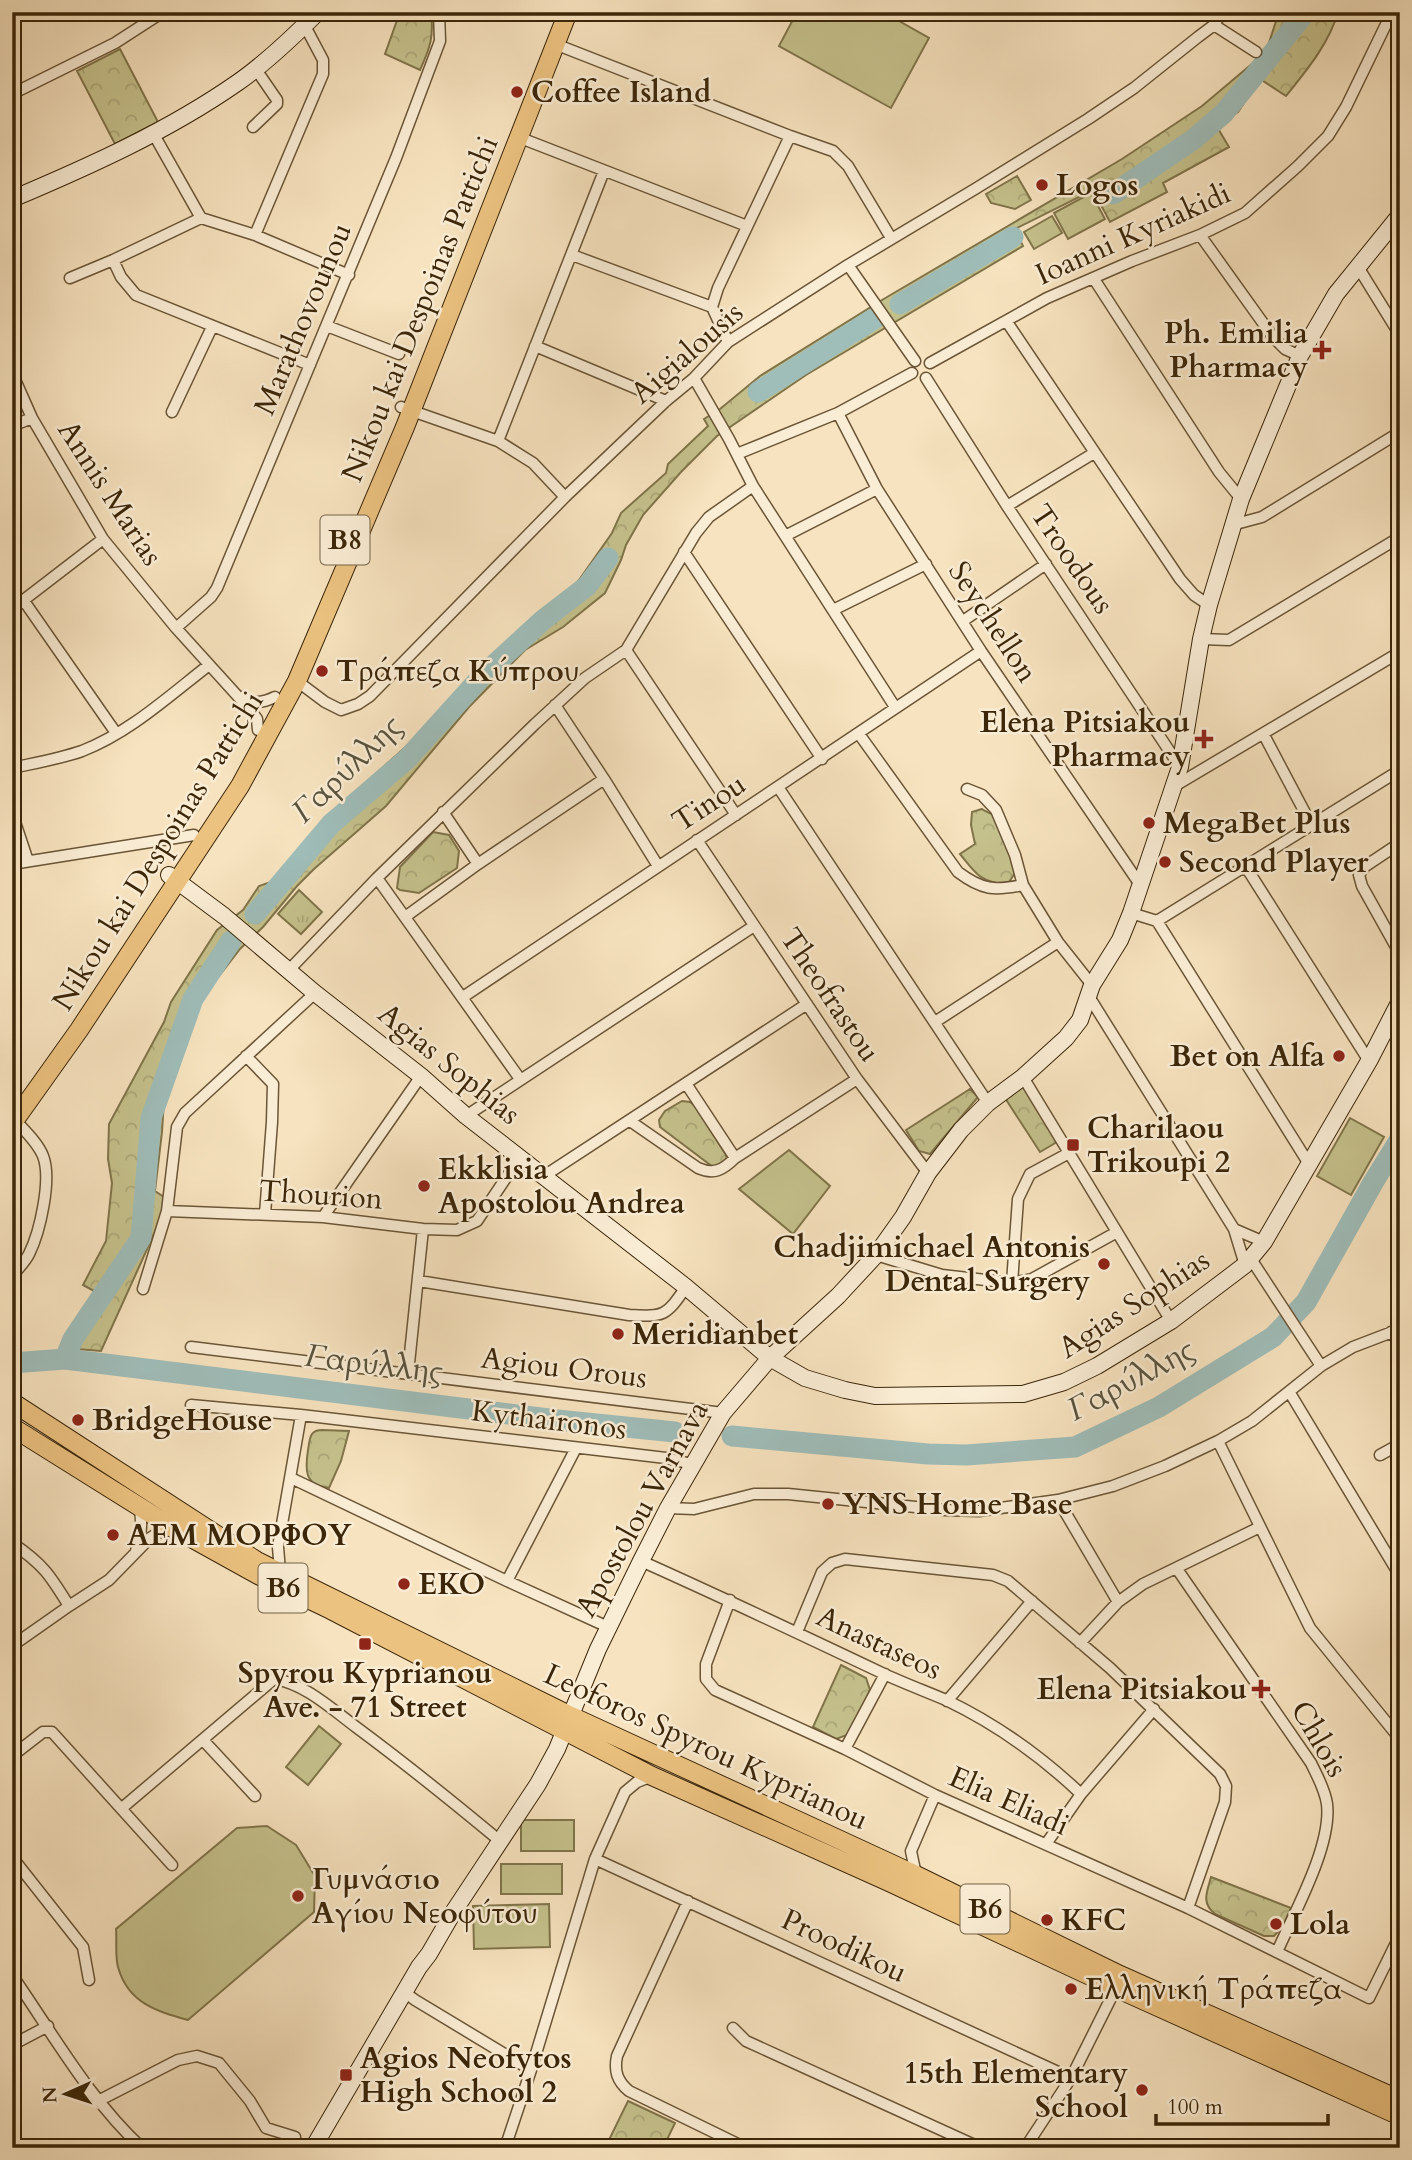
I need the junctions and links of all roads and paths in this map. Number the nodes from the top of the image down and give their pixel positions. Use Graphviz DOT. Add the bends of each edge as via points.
graph roads {
  1 [pos="163,12"];
  2 [pos="318,12"];
  3 [pos="439,12"];
  4 [pos="558,12"];
  5 [pos="568,12"];
  6 [pos="1222,12"];
  7 [pos="1392,12"];
  8 [pos="1214,24"];
  9 [pos="304,26"];
  10 [pos="555,44"];
  11 [pos="1256,52"];
  12 [pos="256,68"];
  13 [pos="12,94"];
  14 [pos="253,127"];
  15 [pos="153,133"];
  16 [pos="790,136"];
  17 [pos="518,137"];
  18 [pos="604,171"];
  19 [pos="12,199"];
  20 [pos="1400,215"];
  21 [pos="201,218"];
  22 [pos="747,226"];
  23 [pos="1200,234"];
  24 [pos="255,235"];
  25 [pos="891,238"];
  26 [pos="572,255"];
  27 [pos="113,261"];
  28 [pos="848,265"];
  29 [pos="1358,267"];
  30 [pos="349,275"];
  31 [pos="70,278"];
  32 [pos="1094,279"];
  33 [pos="712,307"];
  34 [pos="1007,322"];
  35 [pos="327,326"];
  36 [pos="212,327"];
  37 [pos="1400,335"];
  38 [pos="728,342"];
  39 [pos="535,346"];
  40 [pos="399,354"];
  41 [pos="1300,356"];
  42 [pos="930,363"];
  43 [pos="310,365"];
  44 [pos="914,367"];
  45 [pos="12,373"];
  46 [pos="694,378"];
  47 [pos="926,378"];
  48 [pos="666,401"];
  49 [pos="406,408"];
  50 [pos="172,412"];
  51 [pos="838,413"];
  52 [pos="32,418"];
  53 [pos="12,426"];
  54 [pos="1400,432"];
  55 [pos="498,441"];
  56 [pos="1094,453"];
  57 [pos="737,454"];
  58 [pos="753,486"];
  59 [pos="877,489"];
  60 [pos="565,497"];
  61 [pos="1241,499"];
  62 [pos="1007,506"];
  63 [pos="1232,525"];
  64 [pos="785,536"];
  65 [pos="1400,537"];
  66 [pos="103,539"];
  67 [pos="684,552"];
  68 [pos="926,564"];
  69 [pos="1046,564"];
  70 [pos="24,601"];
  71 [pos="1209,605"];
  72 [pos="12,609"];
  73 [pos="833,610"];
  74 [pos="963,621"];
  75 [pos="176,628"];
  76 [pos="1201,639"];
  77 [pos="626,650"];
  78 [pos="981,651"];
  79 [pos="1400,652"];
  80 [pos="209,665"];
  81 [pos="298,681"];
  82 [pos="237,694"];
  83 [pos="275,697"];
  84 [pos="555,705"];
  85 [pos="895,707"];
  86 [pos="263,724"];
  87 [pos="116,733"];
  88 [pos="859,734"];
  89 [pos="1264,735"];
  90 [pos="822,759"];
  91 [pos="1180,766"];
  92 [pos="12,768"];
  93 [pos="1400,770"];
  94 [pos="604,779"];
  95 [pos="778,787"];
  96 [pos="1174,787"];
  97 [pos="967,789"];
  98 [pos="443,812"];
  99 [pos="12,813"];
  100 [pos="736,815"];
  101 [pos="1312,826"];
  102 [pos="194,835"];
  103 [pos="697,840"];
  104 [pos="1400,844"];
  105 [pos="29,861"];
  106 [pos="12,864"];
  107 [pos="478,864"];
  108 [pos="658,866"];
  109 [pos="1246,867"];
  110 [pos="173,878"];
  111 [pos="377,878"];
  112 [pos="1023,885"];
  113 [pos="1141,886"];
  114 [pos="1131,913"];
  115 [pos="405,917"];
  116 [pos="1157,921"];
  117 [pos="754,926"];
  118 [pos="1058,942"];
  119 [pos="1400,954"];
  120 [pos="289,970"];
  121 [pos="1090,990"];
  122 [pos="315,993"];
  123 [pos="463,997"];
  124 [pos="1400,1002"];
  125 [pos="807,1004"];
  126 [pos="934,1022"];
  127 [pos="246,1056"];
  128 [pos="1369,1061"];
  129 [pos="421,1076"];
  130 [pos="1023,1077"];
  131 [pos="520,1079"];
  132 [pos="857,1079"];
  133 [pos="687,1084"];
  134 [pos="988,1103"];
  135 [pos="466,1116"];
  136 [pos="13,1117"];
  137 [pos="630,1121"];
  138 [pos="1069,1153"];
  139 [pos="520,1157"];
  140 [pos="735,1158"];
  141 [pos="1310,1164"];
  142 [pos="928,1173"];
  143 [pos="544,1176"];
  144 [pos="167,1211"];
  145 [pos="265,1214"];
  146 [pos="323,1217"];
  147 [pos="423,1229"];
  148 [pos="1234,1229"];
  149 [pos="1117,1232"];
  150 [pos="1264,1242"];
  151 [pos="876,1255"];
  152 [pos="1248,1262"];
  153 [pos="12,1276"];
  154 [pos="419,1281"];
  155 [pos="1012,1283"];
  156 [pos="686,1287"];
  157 [pos="143,1289"];
  158 [pos="1171,1321"];
  159 [pos="1395,1330"];
  160 [pos="1400,1344"];
  161 [pos="191,1347"];
  162 [pos="770,1358"];
  163 [pos="1321,1366"];
  164 [pos="408,1373"];
  165 [pos="1290,1393"];
  166 [pos="12,1402"];
  167 [pos="191,1405"];
  168 [pos="723,1413"];
  169 [pos="301,1415"];
  170 [pos="12,1427"];
  171 [pos="1218,1441"];
  172 [pos="1400,1444"];
  173 [pos="576,1448"];
  174 [pos="1380,1455"];
  175 [pos="692,1464"];
  176 [pos="291,1478"];
  177 [pos="1058,1500"];
  178 [pos="139,1506"];
  179 [pos="668,1508"];
  180 [pos="1260,1527"];
  181 [pos="175,1529"];
  182 [pos="12,1543"];
  183 [pos="278,1547"];
  184 [pos="134,1557"];
  185 [pos="257,1561"];
  186 [pos="641,1561"];
  187 [pos="1177,1569"];
  188 [pos="280,1571"];
  189 [pos="1400,1576"];
  190 [pos="507,1581"];
  191 [pos="730,1600"];
  192 [pos="1032,1601"];
  193 [pos="1118,1602"];
  194 [pos="69,1606"];
  195 [pos="608,1627"];
  196 [pos="797,1632"];
  197 [pos="1080,1643"];
  198 [pos="12,1646"];
  199 [pos="885,1674"];
  200 [pos="947,1701"];
  201 [pos="1154,1709"];
  202 [pos="568,1724"];
  203 [pos="1400,1739"];
  204 [pos="204,1740"];
  205 [pos="845,1749"];
  206 [pos="12,1756"];
  207 [pos="624,1771"];
  208 [pos="652,1776"];
  209 [pos="625,1792"];
  210 [pos="935,1794"];
  211 [pos="1081,1794"];
  212 [pos="255,1796"];
  213 [pos="122,1808"];
  214 [pos="500,1841"];
  215 [pos="1046,1844"];
  216 [pos="911,1851"];
  217 [pos="12,1857"];
  218 [pos="595,1859"];
  219 [pos="888,1863"];
  220 [pos="172,1865"];
  221 [pos="916,1875"];
  222 [pos="688,1901"];
  223 [pos="1188,1908"];
  224 [pos="1400,1935"];
  225 [pos="1277,1952"];
  226 [pos="12,1975"];
  227 [pos="89,1980"];
  228 [pos="1116,1988"];
  229 [pos="404,1992"];
  230 [pos="48,2026"];
  231 [pos="733,2028"];
  232 [pos="12,2045"];
  233 [pos="531,2070"];
  234 [pos="1071,2078"];
  235 [pos="1400,2100"];
  236 [pos="98,2101"];
  237 [pos="1400,2116"];
  238 [pos="295,2137"];
  239 [pos="507,2147"];
  240 [pos="142,2148"];
  241 [pos="313,2148"];
  242 [pos="746,2148"];
  243 [pos="981,2148"];
  244 [pos="1025,2148"];
  1 -- 13 [label="street" via="116,43"];
  2 -- 9 [label="main road"];
  3 -- 30 [label="street, Marathovounou" via="440,41"];
  4 -- 49 [label="main road, Nikou kai Despoinas Pattichi / B8"];
  5 -- 10 [label="main road, Nikou kai Despoinas Pattichi"];
  6 -- 8 [label="street, Aigialousis"];
  7 -- 23 [label="street, Ioanni Kyriakidi" via="1328,136 1245,213"];
  8 -- 11 [label="street"];
  8 -- 25 [label="street, Aigialousis" via="1088,119"];
  9 -- 12 [label="main road"];
  9 -- 24 [label="street" via="323,60 323,74"];
  10 -- 16 [label="street"];
  10 -- 17 [label="main road, Nikou kai Despoinas Pattichi"];
  12 -- 14 [label="street" via="277,104"];
  12 -- 15 [label="main road"];
  15 -- 19 [label="main road"];
  15 -- 21 [label="street"];
  16 -- 22 [label="street"];
  16 -- 25 [label="street" via="833,150 848,166"];
  17 -- 18 [label="street"];
  17 -- 49 [label="main road, Nikou kai Despoinas Pattichi"];
  18 -- 22 [label="street"];
  18 -- 26 [label="street"];
  20 -- 29 [label="main road, Apostolou Varnava"];
  21 -- 24 [label="street"];
  21 -- 27 [label="street"];
  22 -- 33 [label="street"];
  23 -- 32 [label="street, Ioanni Kyriakidi"];
  23 -- 41 [label="street" via="1273,337"];
  24 -- 30 [label="street"];
  25 -- 28 [label="street, Aigialousis"];
  26 -- 33 [label="street"];
  26 -- 39 [label="street"];
  27 -- 31 [label="street"];
  27 -- 36 [label="street" via="136,295"];
  28 -- 38 [label="street, Aigialousis"];
  28 -- 44 [label="street"];
  29 -- 37 [label="street"];
  29 -- 41 [label="main road, Apostolou Varnava" via="1336,294"];
  30 -- 35 [label="street, Marathovounou"];
  32 -- 34 [label="street, Ioanni Kyriakidi" via="1047,298"];
  32 -- 61 [label="street"];
  33 -- 38 [label="street"];
  34 -- 42 [label="street, Ioanni Kyriakidi"];
  34 -- 56 [label="street"];
  35 -- 40 [label="street"];
  35 -- 43 [label="street, Marathovounou"];
  36 -- 43 [label="street"];
  36 -- 50 [label="street"];
  38 -- 46 [label="street, Aigialousis"];
  39 -- 48 [label="street"];
  39 -- 55 [label="street"];
  41 -- 61 [label="main road, Apostolou Varnava"];
  42 -- 44 [label="street" via="925,359"];
  42 -- 47 [label="street" via="931,373"];
  43 -- 75 [label="street, Marathovounou" via="217,588"];
  44 -- 47 [label="street" via="917,378"];
  44 -- 51 [label="street"];
  45 -- 52 [label="street, Annis Marias"];
  46 -- 48 [label="street, Aigialousis"];
  46 -- 57 [label="street"];
  47 -- 62 [label="street, Troodous"];
  48 -- 60 [label="street, Aigialousis"];
  49 -- 55 [label="street"];
  49 -- 81 [label="main road, Nikou kai Despoinas Pattichi"];
  49 -- 83 [label="main road, Nikou kai Despoinas Pattichi / B8"];
  51 -- 57 [label="street"];
  51 -- 59 [label="street, Seychellon"];
  52 -- 53 [label="street"];
  52 -- 66 [label="street, Annis Marias"];
  54 -- 63 [label="street" via="1262,517"];
  55 -- 60 [label="street" via="533,463"];
  56 -- 62 [label="street"];
  56 -- 71 [label="street" via="1180,579"];
  57 -- 58 [label="street"];
  58 -- 64 [label="street"];
  58 -- 67 [label="street" via="709,517"];
  59 -- 64 [label="street"];
  59 -- 68 [label="street, Seychellon"];
  60 -- 81 [label="street, Aigialousis" via="370,696 341,710"];
  61 -- 63 [label="main road, Apostolou Varnava"];
  62 -- 69 [label="street, Troodous"];
  63 -- 71 [label="main road, Apostolou Varnava"];
  64 -- 73 [label="street"];
  65 -- 76 [label="street" via="1229,640"];
  66 -- 70 [label="street"];
  66 -- 75 [label="street, Annis Marias"];
  67 -- 77 [label="street"];
  67 -- 90 [label="street"];
  68 -- 73 [label="street"];
  68 -- 74 [label="street, Seychellon"];
  69 -- 74 [label="street"];
  69 -- 91 [label="street, Troodous"];
  70 -- 72 [label="street"];
  70 -- 87 [label="street"];
  71 -- 76 [label="main road, Apostolou Varnava"];
  73 -- 85 [label="street"];
  74 -- 78 [label="street, Seychellon"];
  75 -- 80 [label="street, Annis Marias"];
  76 -- 91 [label="main road, Apostolou Varnava"];
  77 -- 84 [label="street"];
  77 -- 100 [label="street"];
  78 -- 85 [label="street, Tinou"];
  78 -- 113 [label="street, Seychellon"];
  79 -- 89 [label="street"];
  80 -- 82 [label="street, Annis Marias"];
  80 -- 87 [label="street"];
  81 -- 86 [label="main road, Nikou kai Despoinas Pattichi"];
  82 -- 83 [label="street" via="252,703"];
  82 -- 86 [label="street, Annis Marias"];
  83 -- 86 [label="main road, Nikou kai Despoinas Pattichi / B8"];
  84 -- 94 [label="street"];
  84 -- 98 [label="street"];
  85 -- 88 [label="street, Tinou"];
  86 -- 102 [label="main road, Nikou kai Despoinas Pattichi / B8"];
  86 -- 110 [label="main road, Nikou kai Despoinas Pattichi" via="240,786"];
  87 -- 92 [label="street" via="83,750"];
  88 -- 90 [label="street, Tinou"];
  88 -- 112 [label="street" via="958,872 974,884 998,890"];
  89 -- 96 [label="street"];
  89 -- 101 [label="street"];
  90 -- 95 [label="street, Tinou"];
  91 -- 96 [label="main road, Apostolou Varnava"];
  93 -- 101 [label="street"];
  94 -- 107 [label="street"];
  94 -- 108 [label="street"];
  95 -- 100 [label="street, Tinou"];
  95 -- 126 [label="street"];
  96 -- 113 [label="main road, Apostolou Varnava"];
  97 -- 112 [label="street" via="982,795 996,810"];
  98 -- 107 [label="street"];
  98 -- 111 [label="street"];
  99 -- 105 [label="street"];
  100 -- 103 [label="street, Tinou"];
  101 -- 109 [label="street"];
  102 -- 105 [label="street"];
  102 -- 110 [label="main road, Nikou kai Despoinas Pattichi / B8"];
  103 -- 108 [label="street, Tinou"];
  103 -- 117 [label="street, Theofrastou"];
  104 -- 119 [label="street" via="1364,867 1359,876"];
  105 -- 106 [label="street"];
  107 -- 115 [label="street"];
  108 -- 123 [label="street, Tinou"];
  109 -- 116 [label="street"];
  109 -- 128 [label="street"];
  110 -- 120 [label="main road, Agias Sophias"];
  110 -- 136 [label="main road, Nikou kai Despoinas Pattichi / B8"];
  111 -- 115 [label="street"];
  111 -- 120 [label="street"];
  112 -- 118 [label="street"];
  113 -- 114 [label="main road, Apostolou Varnava"];
  114 -- 116 [label="street"];
  114 -- 121 [label="main road, Apostolou Varnava"];
  115 -- 123 [label="street"];
  116 -- 141 [label="street"];
  117 -- 125 [label="street, Theofrastou"];
  117 -- 131 [label="street"];
  118 -- 121 [label="street"];
  118 -- 126 [label="street"];
  120 -- 122 [label="main road, Agias Sophias"];
  121 -- 130 [label="main road, Apostolou Varnava" via="1080,1020"];
  121 -- 148 [label="street"];
  122 -- 127 [label="street"];
  122 -- 129 [label="main road, Agias Sophias"];
  123 -- 131 [label="street"];
  124 -- 128 [label="main road, Agias Sophias"];
  125 -- 132 [label="street, Theofrastou"];
  125 -- 133 [label="street"];
  126 -- 134 [label="street"];
  127 -- 144 [label="street" via="184,1113 177,1127"];
  127 -- 145 [label="street" via="273,1084"];
  128 -- 141 [label="main road, Agias Sophias"];
  129 -- 135 [label="main road, Agias Sophias"];
  129 -- 146 [label="street"];
  130 -- 134 [label="main road, Apostolou Varnava"];
  130 -- 138 [label="street"];
  131 -- 135 [label="street"];
  132 -- 140 [label="street"];
  132 -- 142 [label="street, Theofrastou"];
  133 -- 137 [label="street"];
  133 -- 140 [label="street"];
  134 -- 142 [label="main road, Apostolou Varnava"];
  135 -- 139 [label="main road, Agias Sophias"];
  136 -- 153 [label="street" via="44,1158 46,1180 34,1243"];
  137 -- 140 [label="street" via="707,1172 719,1171"];
  137 -- 143 [label="street"];
  138 -- 149 [label="street"];
  138 -- 155 [label="street" via="1030,1174 1018,1199"];
  139 -- 143 [label="main road, Agias Sophias"];
  139 -- 147 [label="street, Thourion" via="477,1221 457,1230"];
  141 -- 150 [label="main road, Agias Sophias"];
  142 -- 151 [label="main road, Apostolou Varnava"];
  143 -- 156 [label="main road, Agias Sophias"];
  144 -- 145 [label="street, Thourion"];
  144 -- 157 [label="street"];
  145 -- 146 [label="street, Thourion"];
  146 -- 147 [label="street, Thourion"];
  147 -- 154 [label="street"];
  148 -- 150 [label="street"];
  148 -- 152 [label="street"];
  149 -- 155 [label="street" via="1032,1279"];
  149 -- 158 [label="street"];
  150 -- 152 [label="main road, Agias Sophias"];
  151 -- 155 [label="street" via="943,1275"];
  151 -- 162 [label="main road, Apostolou Varnava"];
  152 -- 158 [label="main road, Agias Sophias"];
  152 -- 163 [label="street"];
  154 -- 156 [label="street" via="653,1316 671,1308"];
  154 -- 164 [label="street"];
  156 -- 162 [label="main road, Agias Sophias"];
  158 -- 162 [label="main road, Agias Sophias" via="1097,1366 1023,1394 876,1396 805,1378"];
  159 -- 160 [label="street"];
  159 -- 163 [label="street"];
  161 -- 164 [label="street, Agiou Orous"];
  162 -- 168 [label="main road, Apostolou Varnava"];
  163 -- 165 [label="street"];
  164 -- 168 [label="street, Agiou Orous"];
  165 -- 171 [label="street"];
  165 -- 189 [label="street"];
  166 -- 185 [label="main road, Leoforos Spyrou Kyprianou / B6"];
  167 -- 169 [label="street, Kythaironos"];
  168 -- 175 [label="main road, Apostolou Varnava"];
  169 -- 173 [label="street, Kythaironos"];
  169 -- 176 [label="street"];
  170 -- 178 [label="main road, Leoforos Spyrou Kyprianou / B6"];
  171 -- 177 [label="street" via="1114,1486"];
  171 -- 180 [label="street"];
  172 -- 174 [label="street"];
  173 -- 175 [label="street, Kythaironos"];
  173 -- 190 [label="street"];
  175 -- 179 [label="main road, Apostolou Varnava"];
  176 -- 183 [label="street"];
  176 -- 190 [label="street"];
  177 -- 179 [label="street" via="979,1511 754,1494 694,1509"];
  177 -- 193 [label="street"];
  178 -- 181 [label="main road, Leoforos Spyrou Kyprianou / B6"];
  178 -- 184 [label="street" via="142,1534"];
  179 -- 186 [label="main road, Apostolou Varnava"];
  180 -- 187 [label="street"];
  180 -- 203 [label="street" via="1310,1628"];
  181 -- 184 [label="street" via="150,1538"];
  181 -- 202 [label="main road, Leoforos Spyrou Kyprianou / B6" via="258,1576"];
  182 -- 194 [label="street" via="47,1571"];
  183 -- 185 [label="street"];
  183 -- 188 [label="street"];
  184 -- 194 [label="street"];
  185 -- 188 [label="main road, Leoforos Spyrou Kyprianou / B6"];
  186 -- 191 [label="street, Anastaseos"];
  186 -- 195 [label="main road, Apostolou Varnava"];
  187 -- 193 [label="street" via="1143,1584"];
  187 -- 225 [label="street, Chlois" via="1311,1763 1327,1803 1319,1856"];
  188 -- 202 [label="main road, Leoforos Spyrou Kyprianou / B6"];
  190 -- 195 [label="street"];
  191 -- 196 [label="street, Anastaseos"];
  191 -- 205 [label="street, Elia Eliadi" via="706,1664 706,1679 715,1690"];
  192 -- 196 [label="street" via="1009,1581 993,1575 845,1559 822,1572"];
  192 -- 197 [label="street"];
  192 -- 200 [label="street"];
  193 -- 197 [label="street"];
  194 -- 198 [label="street"];
  195 -- 202 [label="main road, Apostolou Varnava"];
  196 -- 199 [label="street, Anastaseos"];
  197 -- 201 [label="street"];
  199 -- 200 [label="street, Anastaseos"];
  199 -- 205 [label="street"];
  200 -- 211 [label="street, Anastaseos" via="1014,1739"];
  201 -- 211 [label="street"];
  201 -- 223 [label="street" via="1220,1774 1226,1786 1225,1802"];
  202 -- 207 [label="main road, Leoforos Spyrou Kyprianou / B6"];
  202 -- 214 [label="main road, Apostolou Varnava" via="538,1784"];
  202 -- 219 [label="main road, Leoforos Spyrou Kyprianou / B6"];
  204 -- 212 [label="street"];
  204 -- 213 [label="street"];
  204 -- 214 [label="street" via="274,1679 288,1681 425,1778"];
  205 -- 210 [label="street, Elia Eliadi"];
  206 -- 213 [label="street" via="43,1732 52,1732"];
  207 -- 208 [label="main road, Leoforos Spyrou Kyprianou / B6"];
  207 -- 209 [label="street"];
  208 -- 209 [label="street"];
  208 -- 228 [label="main road, Leoforos Spyrou Kyprianou / B6"];
  209 -- 218 [label="street"];
  210 -- 215 [label="street, Elia Eliadi"];
  210 -- 216 [label="street"];
  211 -- 215 [label="street"];
  213 -- 220 [label="street"];
  214 -- 229 [label="main road, Apostolou Varnava"];
  215 -- 223 [label="street, Elia Eliadi"];
  216 -- 219 [label="street"];
  216 -- 221 [label="street"];
  217 -- 227 [label="street" via="83,1947"];
  218 -- 222 [label="street, Proodikou"];
  218 -- 233 [label="street"];
  219 -- 221 [label="main road, Leoforos Spyrou Kyprianou / B6"];
  221 -- 235 [label="main road, Leoforos Spyrou Kyprianou / B6" via="1120,1975"];
  222 -- 234 [label="street, Proodikou"];
  222 -- 242 [label="street" via="617,2056 617,2075 629,2091"];
  223 -- 225 [label="street, Elia Eliadi"];
  224 -- 225 [label="street, Elia Eliadi" via="1369,1998"];
  226 -- 230 [label="street"];
  228 -- 234 [label="street"];
  228 -- 237 [label="main road, Leoforos Spyrou Kyprianou / B6"];
  229 -- 233 [label="street"];
  229 -- 241 [label="main road, Apostolou Varnava"];
  230 -- 232 [label="street"];
  230 -- 236 [label="street"];
  231 -- 243 [label="street" via="746,2041"];
  233 -- 239 [label="street"];
  234 -- 244 [label="street"];
  236 -- 238 [label="street" via="178,2060 197,2056 219,2063 266,2128"];
  236 -- 240 [label="street"];
}
